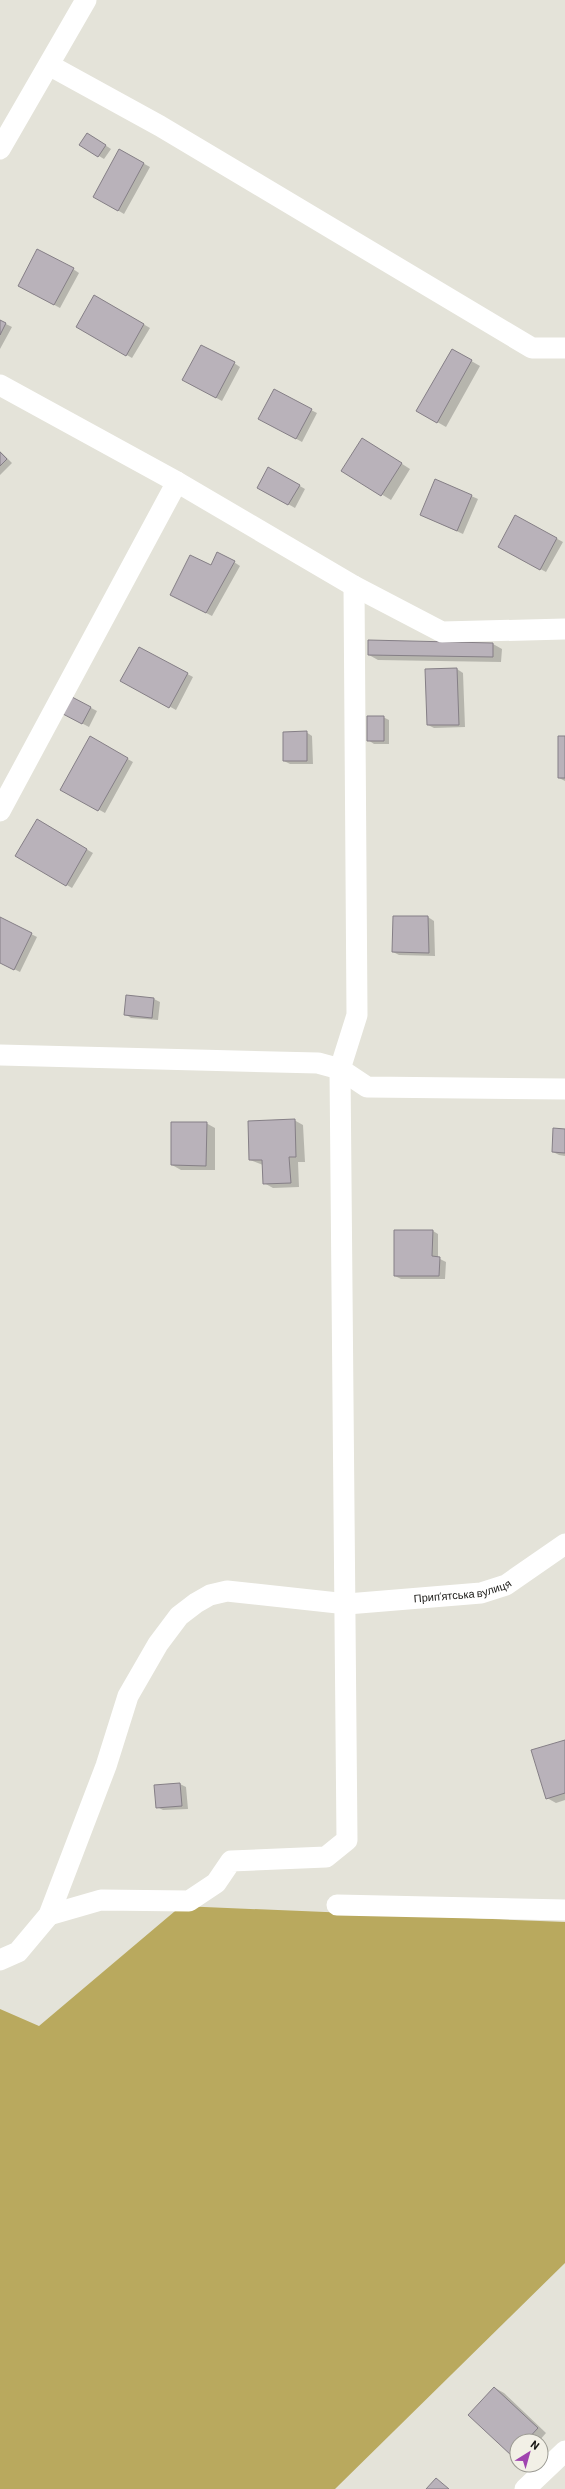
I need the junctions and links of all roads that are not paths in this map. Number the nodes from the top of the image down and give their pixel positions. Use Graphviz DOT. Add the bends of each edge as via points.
graph roads {
  1 [pos="86,0"];
  2 [pos="49,65"];
  3 [pos="0,149"];
  4 [pos="565,348"];
  5 [pos="0,385"];
  6 [pos="177,482"];
  7 [pos="354,586"];
  8 [pos="565,629"];
  9 [pos="0,811"];
  10 [pos="0,1055"];
  11 [pos="340,1069"];
  12 [pos="565,1089"];
  13 [pos="565,1544"];
  14 [pos="347,1604"];
  15 [pos="337,1905"];
  16 [pos="565,1910"];
  17 [pos="50,1915"];
  18 [pos="0,1960"];
  19 [pos="565,2451"];
  20 [pos="525,2489"];
  1 -- 2 [label="street"];
  2 -- 3 [label="street"];
  2 -- 4 [label="street" via="160,126 532,348"];
  5 -- 6 [label="street"];
  6 -- 7 [label="street"];
  6 -- 9 [label="street"];
  7 -- 8 [label="street" via="442,632"];
  7 -- 11 [label="street" via="358,1015"];
  10 -- 11 [label="street" via="318,1063"];
  11 -- 12 [label="street" via="367,1087"];
  11 -- 14 [label="street"];
  13 -- 14 [label="street, Прип’ятська вулиця" via="506,1585 481,1593"];
  14 -- 17 [label="street, Прип’ятська вулиця" via="227,1591 210,1595 179,1616 158,1644 128,1696 106,1766"];
  14 -- 17 [label="street" via="348,1840 326,1857 231,1862 216,1882 188,1901 101,1900"];
  15 -- 16 [label="street"];
  17 -- 18 [label="street" via="18,1952"];
  19 -- 20 [label="street"];
}
